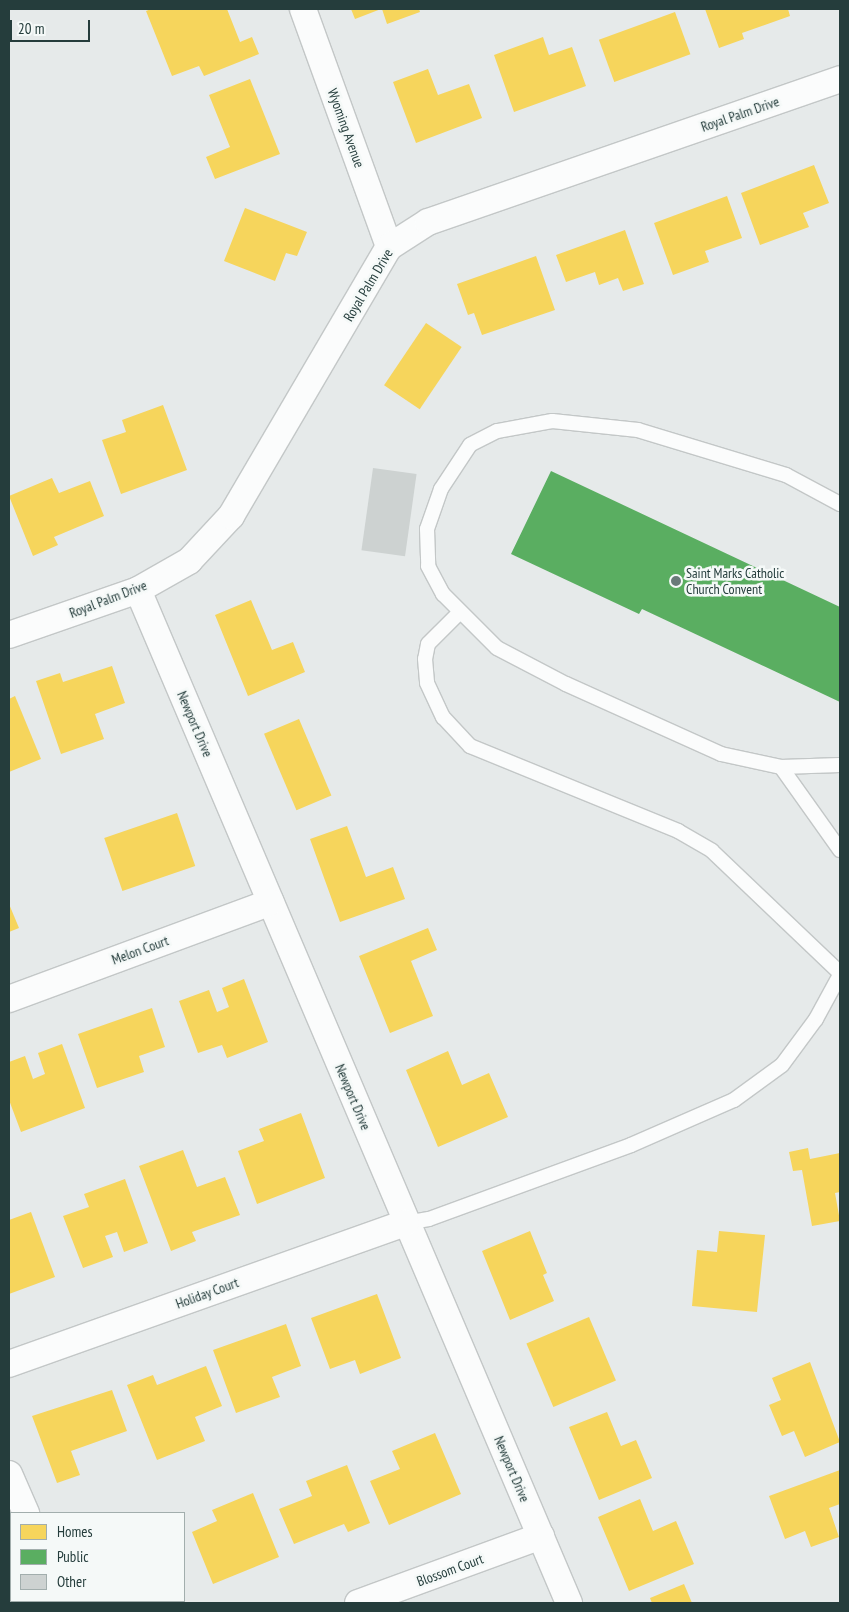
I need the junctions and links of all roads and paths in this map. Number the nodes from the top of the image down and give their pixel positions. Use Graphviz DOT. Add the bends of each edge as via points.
graph roads {
  1 [pos="303,9"];
  2 [pos="840,79"];
  3 [pos="389,247"];
  4 [pos="840,504"];
  5 [pos="138,590"];
  6 [pos="460,612"];
  7 [pos="9,635"];
  8 [pos="840,765"];
  9 [pos="781,767"];
  10 [pos="840,850"];
  11 [pos="271,902"];
  12 [pos="840,974"];
  13 [pos="9,999"];
  14 [pos="406,1223"];
  15 [pos="9,1364"];
  16 [pos="9,1474"];
  17 [pos="26,1512"];
  18 [pos="541,1536"];
  19 [pos="358,1603"];
  20 [pos="569,1603"];
  1 -- 3 [label="street, Wyoming Avenue"];
  2 -- 3 [label="street, Royal Palm Drive" via="428,222"];
  3 -- 5 [label="street, Royal Palm Drive" via="232,516 189,561"];
  4 -- 6 [label="lane" via="786,474 638,430 552,421 497,431 470,446 441,489 426,530 428,566 443,594"];
  5 -- 7 [label="street, Royal Palm Drive"];
  5 -- 11 [label="street, Newport Drive"];
  6 -- 9 [label="lane" via="497,648 566,684 721,754"];
  6 -- 12 [label="lane" via="428,644 425,659 427,683 443,717 470,746 678,831 712,851"];
  8 -- 9 [label="lane"];
  9 -- 10 [label="lane"];
  11 -- 13 [label="street, Melon Court"];
  11 -- 14 [label="street, Newport Drive"];
  12 -- 14 [label="lane" via="816,1019 782,1065 734,1100 631,1145 429,1220"];
  14 -- 15 [label="street, Holiday Court"];
  14 -- 18 [label="street, Newport Drive"];
  16 -- 17 [label="street"];
  18 -- 19 [label="street, Blossom Court"];
  18 -- 20 [label="street, Newport Drive"];
}
